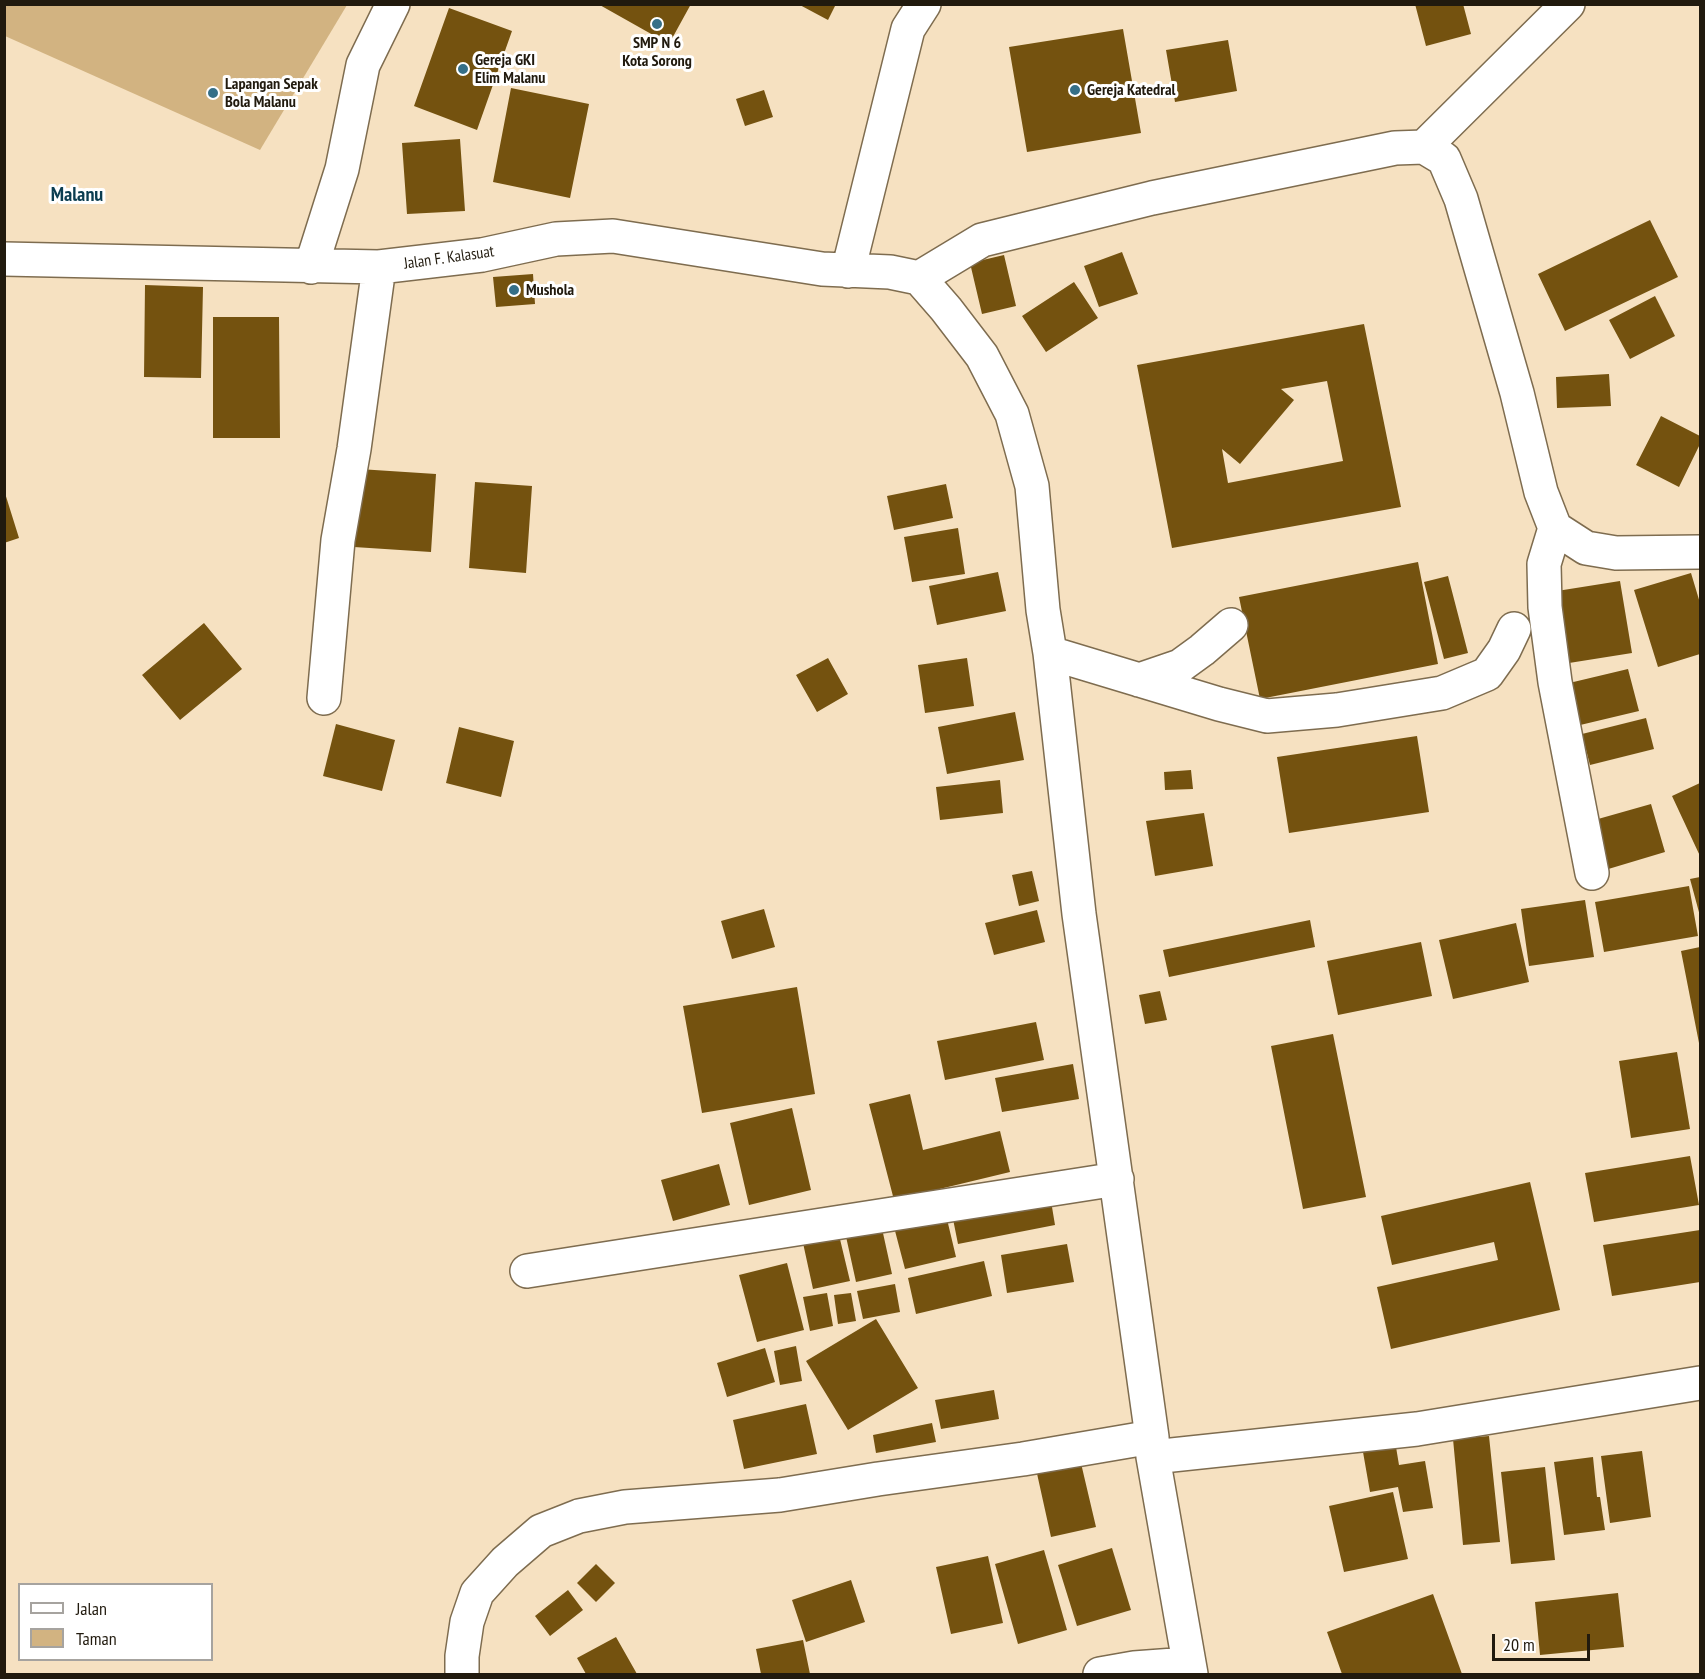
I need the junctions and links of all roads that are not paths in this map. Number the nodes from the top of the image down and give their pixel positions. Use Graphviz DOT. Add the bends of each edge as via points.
graph roads {
  1 [pos="393,4"];
  2 [pos="924,4"];
  3 [pos="1568,4"];
  4 [pos="1424,147"];
  5 [pos="4,259"];
  6 [pos="310,267"];
  7 [pos="380,267"];
  8 [pos="848,271"];
  9 [pos="904,275"];
  10 [pos="1555,528"];
  11 [pos="1701,552"];
  12 [pos="1231,626"];
  13 [pos="1514,628"];
  14 [pos="1050,653"];
  15 [pos="1139,680"];
  16 [pos="324,698"];
  17 [pos="1592,873"];
  18 [pos="1117,1179"];
  19 [pos="527,1271"];
  20 [pos="1701,1383"];
  21 [pos="1153,1447"];
  22 [pos="1189,1669"];
  23 [pos="462,1674"];
  24 [pos="1100,1674"];
  1 -- 6 [label="street" via="363,65 342,169"];
  2 -- 8 [label="street" via="908,29"];
  3 -- 4 [label="street"];
  4 -- 9 [label="street" via="1395,148 1152,198 982,240"];
  4 -- 10 [label="street" via="1444,159 1461,199 1541,492"];
  5 -- 6 [label="street, Jalan F. Kalasuat"];
  6 -- 7 [label="street, Jalan F. Kalasuat"];
  7 -- 8 [label="street, Jalan F. Kalasuat" via="482,255 556,239 613,236"];
  7 -- 16 [label="street" via="338,540"];
  8 -- 9 [label="street, Jalan F. Kalasuat"];
  9 -- 14 [label="street" via="946,309 982,356 1012,414 1032,486"];
  10 -- 11 [label="street" via="1586,548 1616,553"];
  10 -- 17 [label="street" via="1544,564 1545,607 1555,682"];
  12 -- 15 [label="street" via="1180,666"];
  13 -- 15 [label="street" via="1487,674 1443,693 1337,710 1267,716"];
  14 -- 15 [label="street"];
  14 -- 18 [label="street" via="1079,914"];
  18 -- 19 [label="street"];
  18 -- 21 [label="street"];
  20 -- 21 [label="street" via="1417,1429"];
  21 -- 22 [label="street"];
  21 -- 23 [label="street" via="1023,1459 780,1495 625,1507 579,1516 541,1531 477,1593 467,1622"];
  22 -- 24 [label="street" via="1134,1668"];
}
